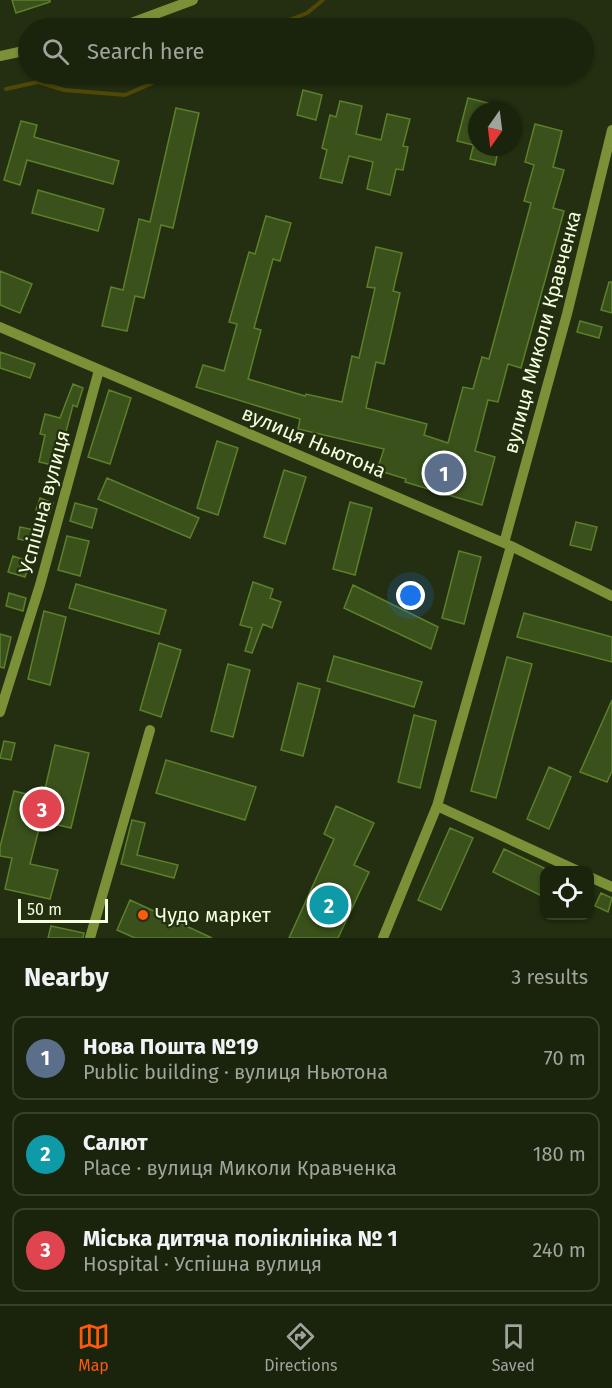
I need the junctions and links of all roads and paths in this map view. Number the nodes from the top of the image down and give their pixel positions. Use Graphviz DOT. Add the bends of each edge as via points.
graph roads {
  1 [pos="193,0"];
  2 [pos="145,18"];
  3 [pos="18,52"];
  4 [pos="0,56"];
  5 [pos="612,130"];
  6 [pos="0,327"];
  7 [pos="99,369"];
  8 [pos="507,544"];
  9 [pos="612,596"];
  10 [pos="0,712"];
  11 [pos="150,730"];
  12 [pos="437,806"];
  13 [pos="567,866"];
  14 [pos="594,879"];
  15 [pos="612,887"];
  16 [pos="90,938"];
  17 [pos="383,938"];
  1 -- 2 [label="street"];
  3 -- 4 [label="street"];
  5 -- 8 [label="street, вулиця Миколи Кравченка"];
  6 -- 7 [label="street, вулиця Ньютона"];
  7 -- 8 [label="street, вулиця Ньютона"];
  7 -- 10 [label="street, Успішна вулиця" via="40,585"];
  8 -- 9 [label="street, вулиця Ньютона"];
  8 -- 12 [label="street, вулиця Миколи Кравченка"];
  11 -- 16 [label="street"];
  12 -- 13 [label="street"];
  12 -- 17 [label="street, вулиця Миколи Кравченка"];
  14 -- 15 [label="street"];
}
